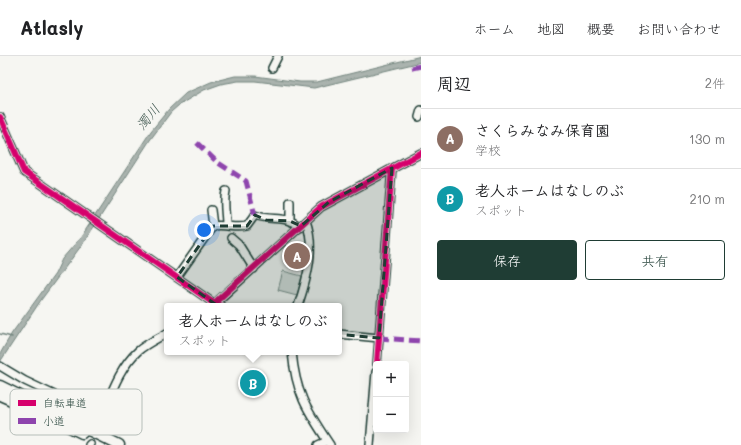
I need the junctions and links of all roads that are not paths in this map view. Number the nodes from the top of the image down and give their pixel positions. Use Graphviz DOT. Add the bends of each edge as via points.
graph roads {
  1 [pos="278,56"];
  2 [pos="272,68"];
  3 [pos="0,117"];
  4 [pos="421,153"];
  5 [pos="392,168"];
  6 [pos="226,191"];
  7 [pos="290,202"];
  8 [pos="210,210"];
  9 [pos="290,221"];
  10 [pos="306,221"];
  11 [pos="226,225"];
  12 [pos="212,226"];
  13 [pos="300,227"];
  14 [pos="231,238"];
  15 [pos="254,269"];
  16 [pos="177,277"];
  17 [pos="213,303"];
  18 [pos="218,303"];
  19 [pos="299,303"];
  20 [pos="342,334"];
  21 [pos="164,335"];
  22 [pos="379,338"];
  23 [pos="293,355"];
  24 [pos="377,361"];
  25 [pos="0,366"];
  26 [pos="0,386"];
  27 [pos="42,389"];
  28 [pos="113,389"];
  29 [pos="10,391"];
  30 [pos="0,395"];
  31 [pos="374,397"];
  32 [pos="10,400"];
  33 [pos="84,435"];
  34 [pos="99,435"];
  35 [pos="329,443"];
  36 [pos="105,445"];
  37 [pos="119,445"];
  38 [pos="318,445"];
  39 [pos="370,445"];
  1 -- 2 [label="street"];
  3 -- 16 [label="street" via="24,172"];
  4 -- 5 [label="street"];
  5 -- 10 [label="street" via="329,202"];
  5 -- 22 [label="street"];
  6 -- 11 [label="street" via="223,200"];
  7 -- 9 [label="street"];
  8 -- 12 [label="street"];
  9 -- 11 [label="street" via="278,218 266,220 255,215 247,226 234,228"];
  9 -- 13 [label="street"];
  10 -- 13 [label="street"];
  10 -- 19 [label="street" via="310,233 310,248 307,274"];
  11 -- 12 [label="street"];
  12 -- 16 [label="street"];
  13 -- 15 [label="street"];
  14 -- 15 [label="street" via="239,245"];
  15 -- 18 [label="street"];
  16 -- 17 [label="street"];
  20 -- 22 [label="street"];
  21 -- 28 [label="street" via="131,358"];
  22 -- 24 [label="street"];
  23 -- 35 [label="street" via="299,390 308,412"];
  25 -- 27 [label="street"];
  26 -- 29 [label="highway"];
  30 -- 32 [label="highway"];
  31 -- 39 [label="street"];
  33 -- 36 [label="highway"];
  34 -- 37 [label="highway"];
  35 -- 38 [label="street"];
}
